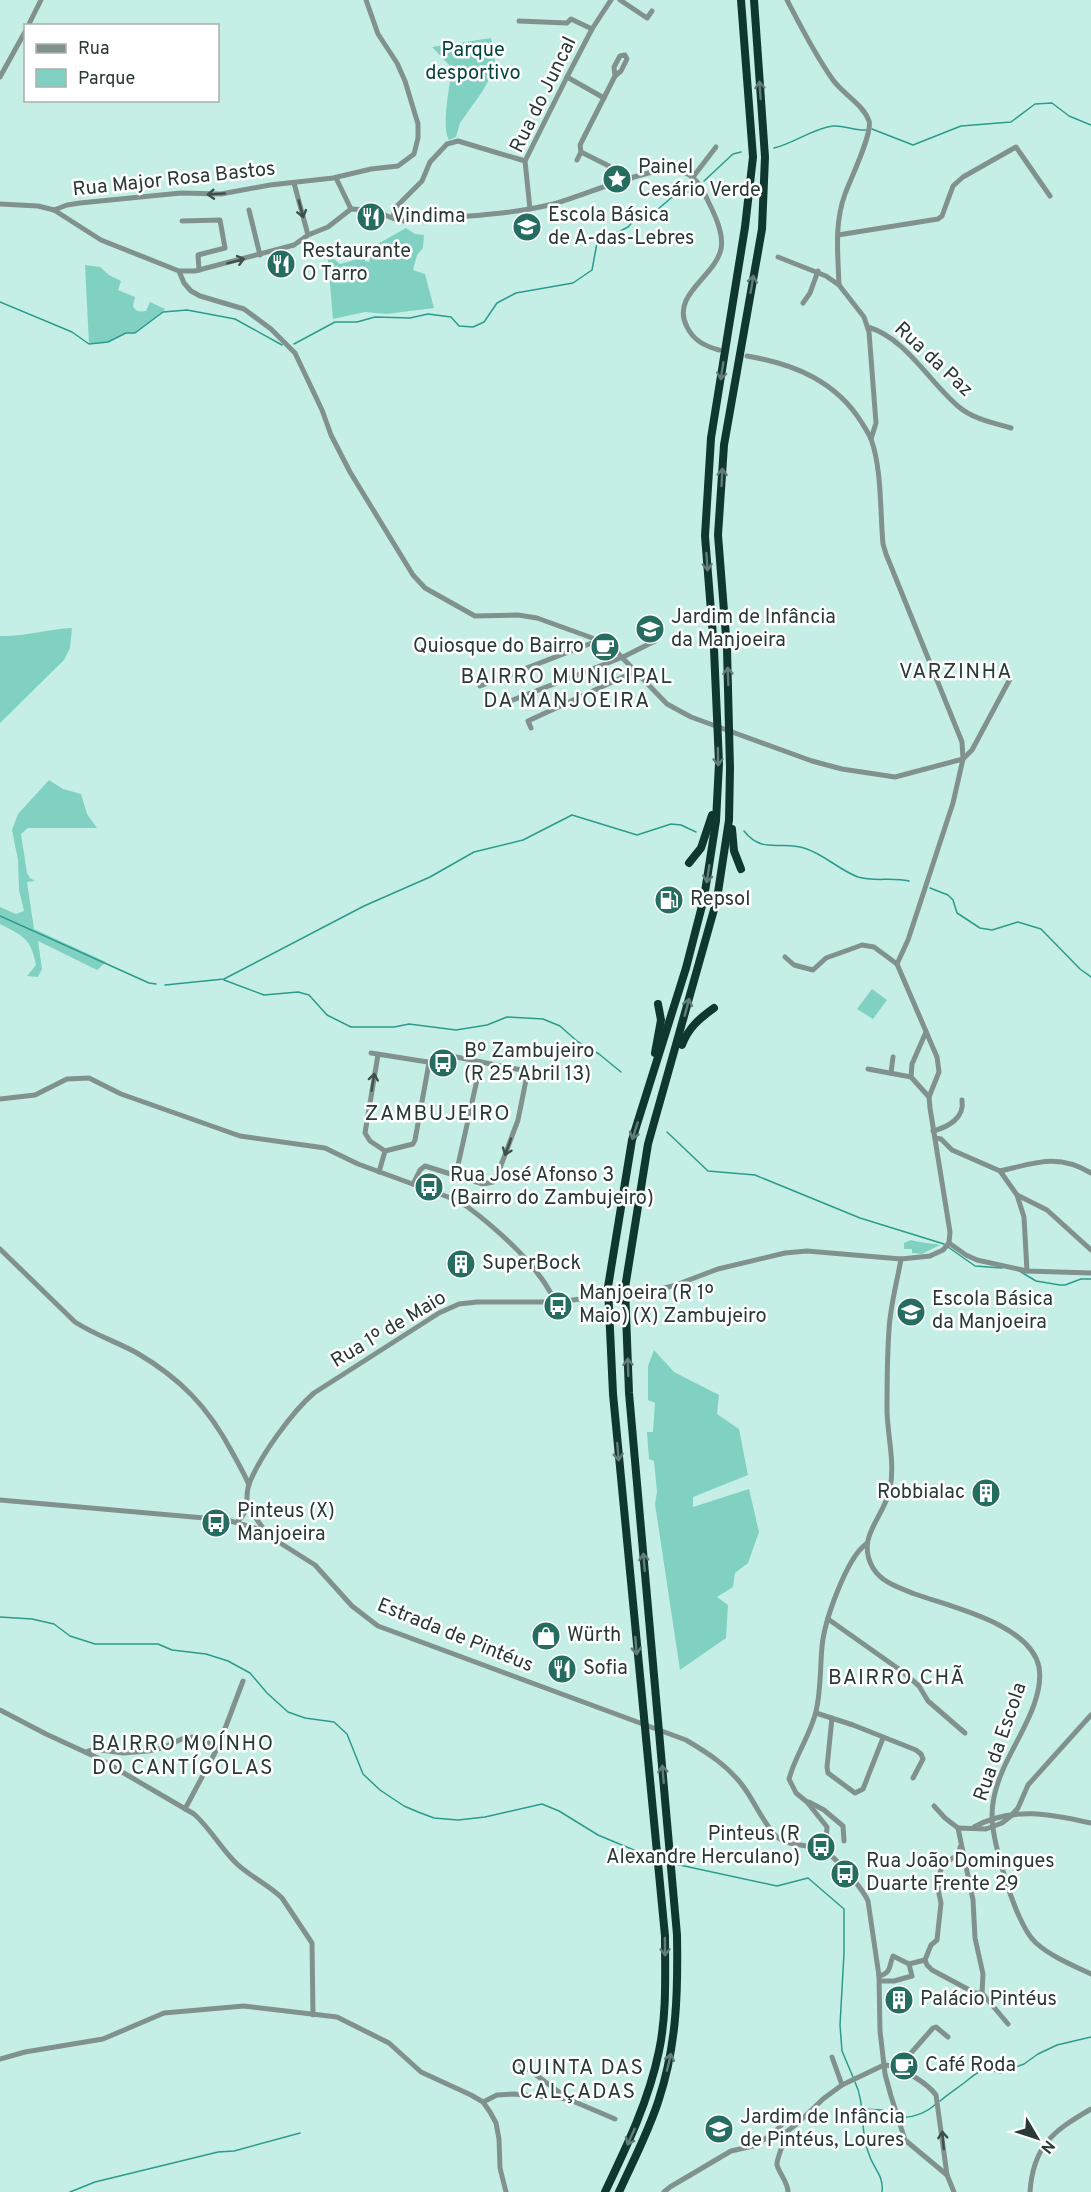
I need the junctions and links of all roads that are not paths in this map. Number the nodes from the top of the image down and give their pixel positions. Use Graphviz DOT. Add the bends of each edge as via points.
graph roads {
  1 [pos="41,0"];
  2 [pos="366,0"];
  3 [pos="611,0"];
  4 [pos="620,0"];
  5 [pos="741,0"];
  6 [pos="754,0"];
  7 [pos="787,0"];
  8 [pos="652,11"];
  9 [pos="519,21"];
  10 [pos="29,24"];
  11 [pos="592,29"];
  12 [pos="24,34"];
  13 [pos="615,76"];
  14 [pos="0,77"];
  15 [pos="567,77"];
  16 [pos="604,98"];
  17 [pos="716,147"];
  18 [pos="581,152"];
  19 [pos="577,160"];
  20 [pos="525,161"];
  21 [pos="693,177"];
  22 [pos="336,178"];
  23 [pos="294,183"];
  24 [pos="616,184"];
  25 [pos="1050,196"];
  26 [pos="0,204"];
  27 [pos="351,209"];
  28 [pos="530,209"];
  29 [pos="54,210"];
  30 [pos="249,210"];
  31 [pos="393,218"];
  32 [pos="182,221"];
  33 [pos="308,235"];
  34 [pos="838,235"];
  35 [pos="260,255"];
  36 [pos="778,257"];
  37 [pos="199,270"];
  38 [pos="179,271"];
  39 [pos="818,271"];
  40 [pos="839,285"];
  41 [pos="802,303"];
  42 [pos="868,327"];
  43 [pos="719,350"];
  44 [pos="747,356"];
  45 [pos="1011,428"];
  46 [pos="871,439"];
  47 [pos="597,641"];
  48 [pos="655,641"];
  49 [pos="623,657"];
  50 [pos="636,671"];
  51 [pos="1010,679"];
  52 [pos="480,686"];
  53 [pos="508,702"];
  54 [pos="531,728"];
  55 [pos="963,759"];
  56 [pos="730,785"];
  57 [pos="717,791"];
  58 [pos="689,863"];
  59 [pos="741,869"];
  60 [pos="785,957"];
  61 [pos="897,964"];
  62 [pos="658,1004"];
  63 [pos="714,1008"];
  64 [pos="926,1032"];
  65 [pos="893,1057"];
  66 [pos="481,1062"];
  67 [pos="429,1063"];
  68 [pos="868,1069"];
  69 [pos="891,1073"];
  70 [pos="911,1077"];
  71 [pos="651,1083"];
  72 [pos="663,1093"];
  73 [pos="929,1097"];
  74 [pos="0,1099"];
  75 [pos="962,1100"];
  76 [pos="934,1134"];
  77 [pos="385,1151"];
  78 [pos="1000,1171"];
  79 [pos="379,1172"];
  80 [pos="1091,1173"];
  81 [pos="456,1174"];
  82 [pos="413,1184"];
  83 [pos="1017,1195"];
  84 [pos="949,1243"];
  85 [pos="0,1249"];
  86 [pos="1091,1250"];
  87 [pos="901,1259"];
  88 [pos="1027,1271"];
  89 [pos="1091,1273"];
  90 [pos="556,1302"];
  91 [pos="249,1485"];
  92 [pos="0,1500"];
  93 [pos="247,1507"];
  94 [pos="237,1521"];
  95 [pos="268,1534"];
  96 [pos="866,1544"];
  97 [pos="828,1619"];
  98 [pos="243,1681"];
  99 [pos="0,1710"];
  100 [pos="816,1713"];
  101 [pos="1091,1715"];
  102 [pos="832,1718"];
  103 [pos="965,1733"];
  104 [pos="884,1738"];
  105 [pos="218,1747"];
  106 [pos="86,1752"];
  107 [pos="913,1778"];
  108 [pos="807,1802"];
  109 [pos="934,1806"];
  110 [pos="185,1809"];
  111 [pos="1011,1816"];
  112 [pos="992,1818"];
  113 [pos="1091,1823"];
  114 [pos="974,1827"];
  115 [pos="993,1827"];
  116 [pos="958,1828"];
  117 [pos="844,1841"];
  118 [pos="961,1844"];
  119 [pos="822,1850"];
  120 [pos="926,1960"];
  121 [pos="909,1964"];
  122 [pos="1091,1974"];
  123 [pos="879,1979"];
  124 [pos="982,1993"];
  125 [pos="313,2015"];
  126 [pos="1008,2024"];
  127 [pos="948,2037"];
  128 [pos="832,2057"];
  129 [pos="0,2059"];
  130 [pos="520,2063"];
  131 [pos="884,2065"];
  132 [pos="892,2065"];
  133 [pos="842,2085"];
  134 [pos="568,2099"];
  135 [pos="483,2102"];
  136 [pos="1091,2109"];
  137 [pos="789,2112"];
  138 [pos="615,2119"];
  139 [pos="785,2133"];
  140 [pos="773,2134"];
  141 [pos="947,2175"];
  142 [pos="506,2192"];
  143 [pos="606,2192"];
  144 [pos="619,2192"];
  145 [pos="664,2192"];
  146 [pos="788,2192"];
  147 [pos="954,2192"];
  148 [pos="1029,2192"];
  1 -- 10 [label="street"];
  2 -- 22 [label="street, Rua Major Rosa Bastos" via="378,34 405,81 418,124 418,138 414,153 398,166"];
  3 -- 11 [label="street, Rua do Juncal"];
  4 -- 8 [label="street" via="646,21"];
  5 -- 57 [label="highway, one-way" via="753,157 711,438 705,536 714,649"];
  56 -- 6 [label="highway, one-way" via="727,649 718,535 724,445 762,229 765,157"];
  7 -- 34 [label="street" via="832,79 865,113 870,126 840,209"];
  9 -- 11 [label="street" via="567,23 571,19"];
  11 -- 15 [label="street, Rua do Juncal"];
  12 -- 14 [label="street"];
  13 -- 16 [label="street"];
  15 -- 16 [label="street"];
  15 -- 20 [label="street, Rua do Juncal"];
  16 -- 18 [label="street" via="580,145"];
  17 -- 21 [label="street"];
  18 -- 19 [label="street"];
  18 -- 24 [label="street" via="609,166"];
  20 -- 28 [label="street, Rua do Juncal"];
  20 -- 31 [label="street" via="458,141 447,144 430,162 422,181 395,208"];
  21 -- 24 [label="street" via="676,169 653,170"];
  21 -- 43 [label="street" via="717,221 721,249 688,295 684,322 702,344"];
  22 -- 23 [label="street, Rua Major Rosa Bastos"];
  22 -- 27 [label="street"];
  23 -- 29 [label="street, Rua Major Rosa Bastos, one-way" via="221,194 181,193 80,203"];
  23 -- 33 [label="street, one-way"];
  24 -- 28 [label="street"];
  25 -- 34 [label="street" via="1016,147 953,186 938,219"];
  26 -- 29 [label="street"];
  27 -- 31 [label="street"];
  27 -- 33 [label="street" via="328,227"];
  28 -- 31 [label="street" via="405,222"];
  29 -- 38 [label="street" via="101,240"];
  30 -- 35 [label="street"];
  32 -- 37 [label="street" via="220,220 225,248 198,255"];
  33 -- 35 [label="street" via="294,245"];
  34 -- 40 [label="street"];
  37 -- 35 [label="street, one-way"];
  36 -- 39 [label="street"];
  37 -- 38 [label="street"];
  38 -- 47 [label="street" via="191,291 244,309 271,328 295,353 350,472 413,575 425,588 475,616 537,618"];
  39 -- 40 [label="street"];
  39 -- 41 [label="street"];
  40 -- 42 [label="street"];
  42 -- 45 [label="street, Rua da Paz" via="888,336 959,407"];
  42 -- 46 [label="street" via="876,423"];
  44 -- 46 [label="street" via="799,369 825,383 855,412"];
  46 -- 55 [label="street" via="886,554 962,742"];
  47 -- 49 [label="street" via="609,644"];
  47 -- 52 [label="street"];
  48 -- 49 [label="street"];
  49 -- 50 [label="street"];
  49 -- 53 [label="street"];
  50 -- 54 [label="street" via="528,721"];
  50 -- 55 [label="street" via="667,704 691,717 812,761 895,777"];
  51 -- 55 [label="street" via="972,750"];
  55 -- 61 [label="street" via="953,803"];
  56 -- 59 [label="highway" via="732,837"];
  72 -- 56 [label="highway, one-way" via="717,899"];
  57 -- 58 [label="highway" via="707,835"];
  57 -- 71 [label="highway, one-way" via="704,898"];
  60 -- 61 [label="street" via="794,965 813,970 838,952 869,945"];
  61 -- 64 [label="street"];
  62 -- 71 [label="highway" via="661,1020"];
  63 -- 72 [label="highway" via="685,1037"];
  64 -- 70 [label="street" via="912,1064"];
  64 -- 73 [label="street" via="939,1072"];
  65 -- 69 [label="street"];
  66 -- 67 [label="street" via="456,1057"];
  66 -- 81 [label="street"];
  66 -- 81 [label="street, one-way" via="524,1071 526,1080 518,1120 494,1182 483,1184"];
  67 -- 77 [label="street" via="415,1140"];
  77 -- 67 [label="street, one-way" via="365,1133 374,1054"];
  68 -- 69 [label="street"];
  69 -- 70 [label="street"];
  70 -- 73 [label="street"];
  71 -- 143 [label="highway, one-way" via="632,1140 608,1287 612,1394 665,1936 666,1995 659,2050 647,2094"];
  144 -- 72 [label="highway, one-way" via="659,2099 671,2053 678,1997 674,1893 629,1393 625,1288 648,1144"];
  73 -- 76 [label="street"];
  74 -- 79 [label="street" via="35,1095 67,1079 89,1078 121,1094 224,1131 324,1148"];
  75 -- 76 [label="street" via="960,1112 951,1125"];
  76 -- 78 [label="street" via="952,1150"];
  76 -- 84 [label="street"];
  77 -- 79 [label="street"];
  78 -- 80 [label="street" via="1053,1161 1074,1164"];
  78 -- 83 [label="street"];
  79 -- 82 [label="street"];
  81 -- 82 [label="street" via="425,1167"];
  82 -- 90 [label="street" via="470,1208 531,1265"];
  83 -- 86 [label="street" via="1047,1210"];
  83 -- 88 [label="street" via="1025,1226"];
  84 -- 87 [label="street, Rua 1º de Maio" via="930,1256"];
  84 -- 88 [label="street" via="977,1260"];
  85 -- 91 [label="street" via="75,1322 135,1352 180,1382 219,1426"];
  87 -- 90 [label="street, Rua 1º de Maio" via="807,1251 785,1253 718,1269 673,1286"];
  87 -- 96 [label="street" via="889,1329 890,1490"];
  88 -- 89 [label="street"];
  90 -- 91 [label="street, Rua 1º de Maio" via="477,1302 459,1304 439,1313 299,1406"];
  91 -- 93 [label="street, Rua 1º de Maio"];
  92 -- 94 [label="street, Estrada de Pintéus"];
  93 -- 94 [label="street"];
  93 -- 95 [label="street"];
  94 -- 95 [label="street, Estrada de Pintéus"];
  95 -- 119 [label="street, Estrada de Pintéus" via="315,1565 352,1606 378,1626 686,1740 708,1752 743,1786 776,1836 787,1843"];
  96 -- 97 [label="street" via="850,1563"];
  96 -- 112 [label="street, Rua da Escola" via="874,1570 891,1585 1013,1632 1029,1645 1039,1666 1035,1702 1002,1772"];
  97 -- 100 [label="street"];
  97 -- 103 [label="street" via="903,1672 928,1701"];
  98 -- 105 [label="street"];
  99 -- 106 [label="street"];
  100 -- 102 [label="street"];
  100 -- 108 [label="street" via="789,1779 796,1793"];
  101 -- 111 [label="street" via="1028,1785"];
  102 -- 104 [label="street"];
  102 -- 104 [label="street" via="828,1773 855,1793 863,1789"];
  104 -- 107 [label="street" via="921,1754 922,1763"];
  105 -- 106 [label="street" via="195,1737 148,1751"];
  105 -- 110 [label="street"];
  106 -- 110 [label="street"];
  108 -- 117 [label="street" via="843,1826"];
  108 -- 119 [label="street" via="827,1827"];
  109 -- 116 [label="street"];
  110 -- 125 [label="street" via="206,1824 237,1864 282,1898 312,1943"];
  111 -- 112 [label="street"];
  111 -- 113 [label="street" via="1031,1812"];
  111 -- 115 [label="street"];
  112 -- 114 [label="street"];
  112 -- 115 [label="street, Rua da Escola"];
  114 -- 115 [label="street"];
  114 -- 116 [label="street"];
  115 -- 122 [label="street, Rua da Escola" via="1022,1925 1035,1942 1055,1957"];
  116 -- 118 [label="street"];
  118 -- 120 [label="street" via="959,1854 942,1865 937,1940"];
  118 -- 124 [label="street" via="975,1912"];
  119 -- 123 [label="street" via="864,1891"];
  120 -- 121 [label="street"];
  120 -- 124 [label="street" via="932,1970"];
  121 -- 123 [label="street" via="912,1976 894,1981"];
  121 -- 123 [label="street" via="893,1956 890,1970"];
  123 -- 131 [label="street"];
  124 -- 126 [label="street"];
  125 -- 129 [label="street" via="244,2006 164,2013 103,2039"];
  125 -- 135 [label="street" via="337,2017 389,2043 421,2072"];
  127 -- 132 [label="street" via="933,2028 911,2053"];
  128 -- 133 [label="street"];
  130 -- 134 [label="street"];
  131 -- 132 [label="street"];
  131 -- 133 [label="street"];
  131 -- 141 [label="street" via="905,2140"];
  141 -- 132 [label="street, one-way" via="938,2101 930,2088"];
  133 -- 139 [label="street"];
  134 -- 135 [label="street" via="514,2094 497,2095"];
  134 -- 138 [label="street"];
  135 -- 142 [label="street" via="496,2123"];
  136 -- 148 [label="street" via="1054,2134 1039,2152 1031,2170"];
  137 -- 140 [label="street"];
  139 -- 140 [label="street"];
  139 -- 146 [label="street" via="777,2165"];
  140 -- 145 [label="street" via="753,2146 731,2151"];
  141 -- 147 [label="street"];
}
